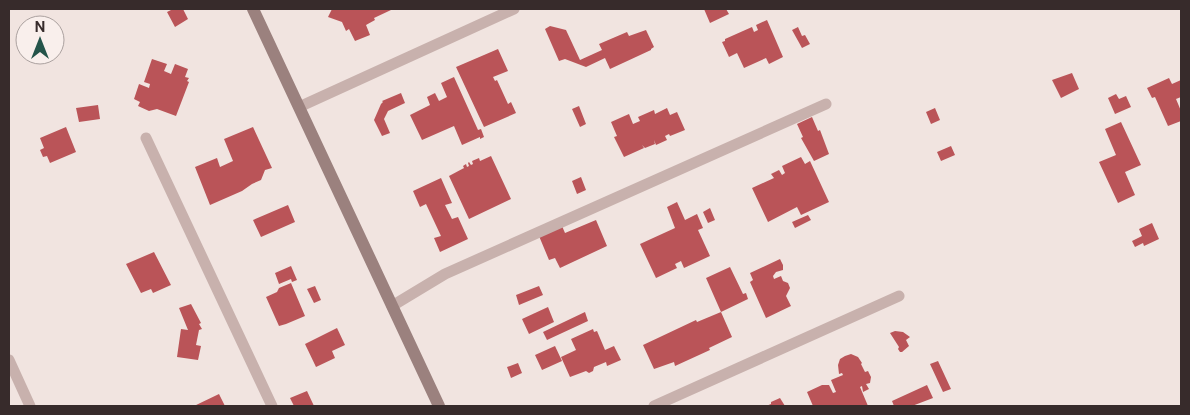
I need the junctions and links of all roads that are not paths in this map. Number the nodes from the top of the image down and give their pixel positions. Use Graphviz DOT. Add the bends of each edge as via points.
graph roads {
  1 [pos="253,9"];
  2 [pos="514,9"];
  3 [pos="826,104"];
  4 [pos="299,107"];
  5 [pos="146,138"];
  6 [pos="899,296"];
  7 [pos="392,306"];
  8 [pos="9,360"];
  9 [pos="30,406"];
  10 [pos="272,406"];
  11 [pos="438,406"];
  12 [pos="654,406"];
  1 -- 4 [label="street"];
  2 -- 4 [label="street"];
  3 -- 7 [label="street" via="445,274"];
  4 -- 7 [label="street"];
  5 -- 10 [label="street"];
  6 -- 12 [label="street"];
  7 -- 11 [label="street"];
  8 -- 9 [label="street"];
}
